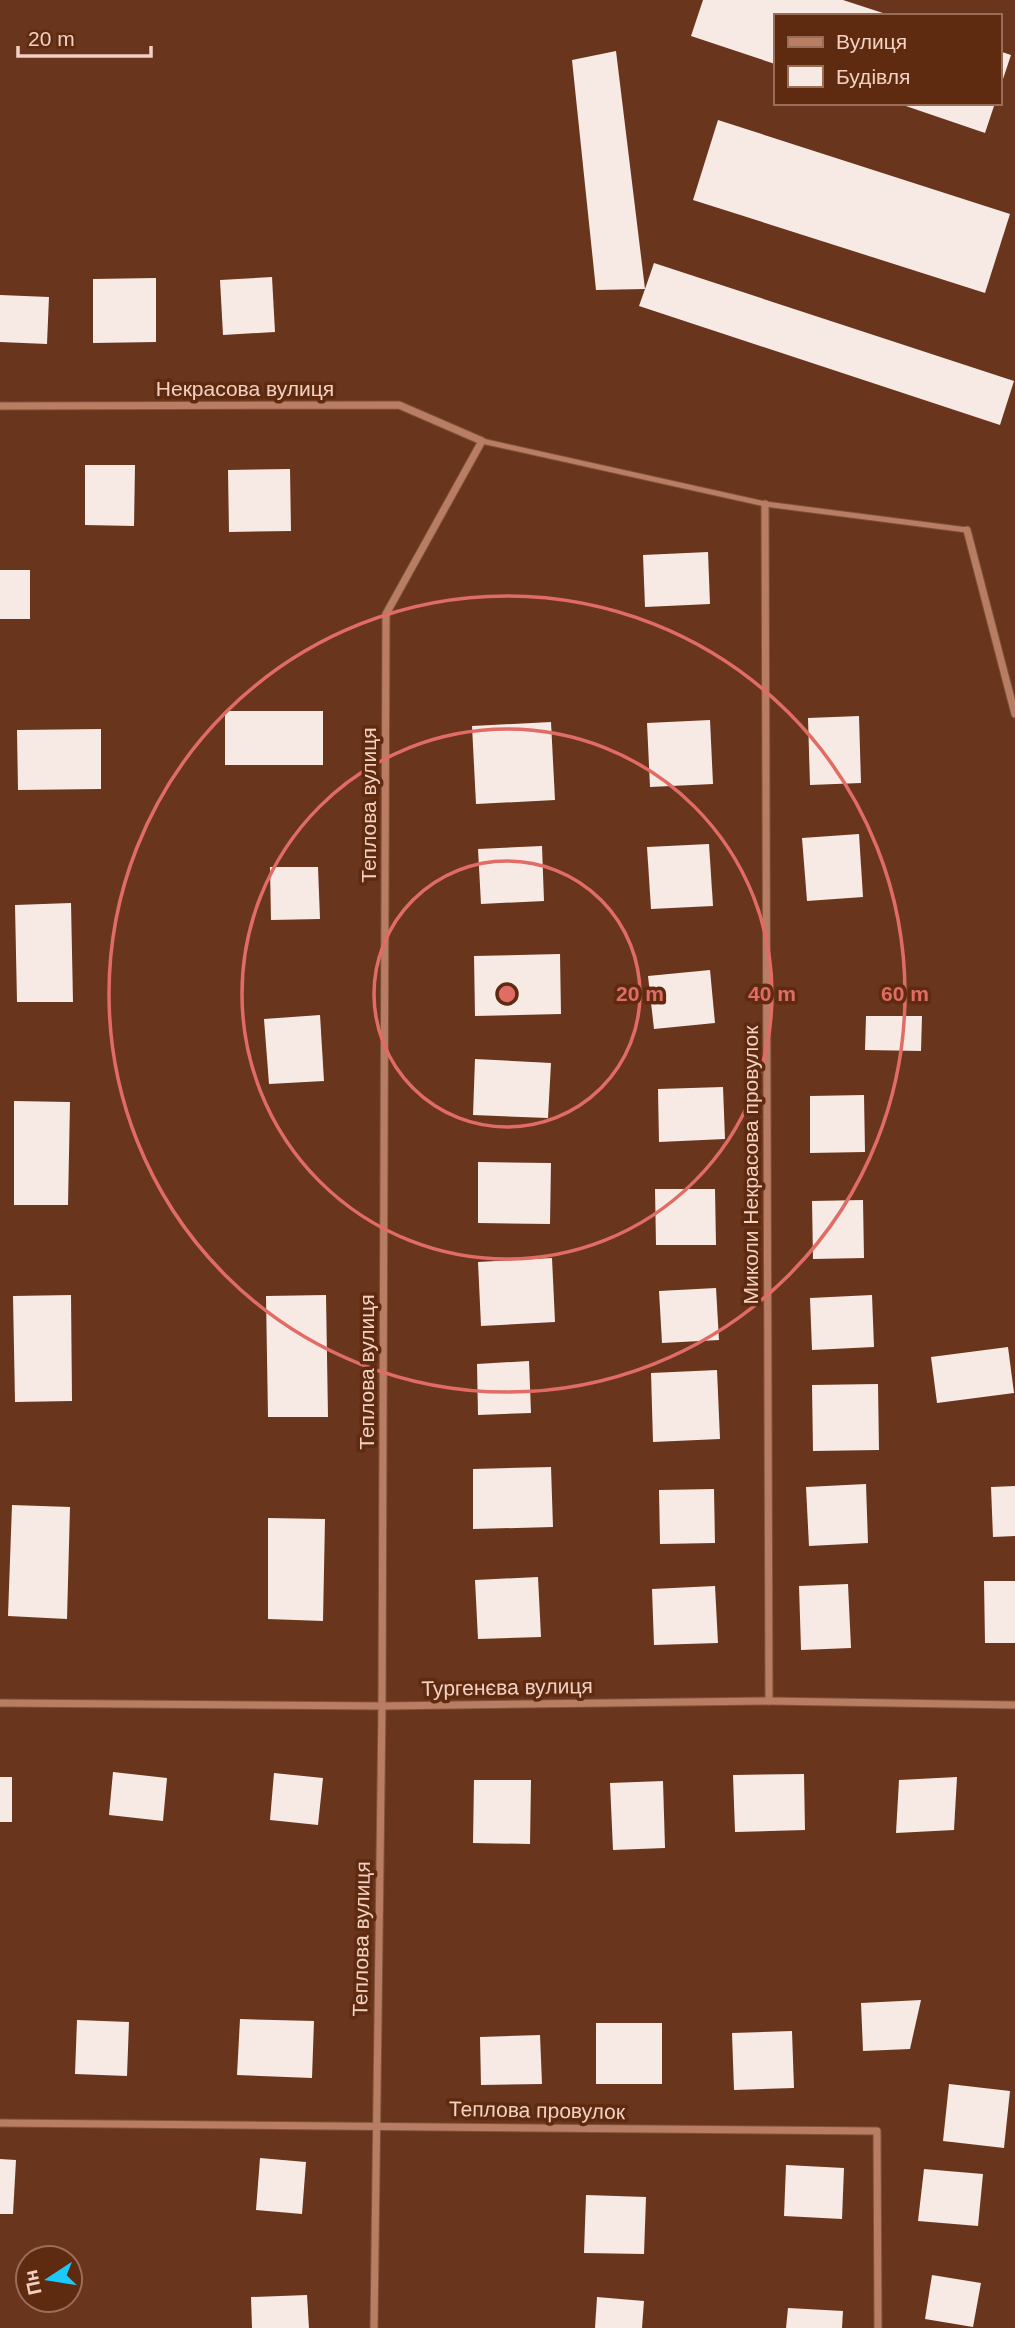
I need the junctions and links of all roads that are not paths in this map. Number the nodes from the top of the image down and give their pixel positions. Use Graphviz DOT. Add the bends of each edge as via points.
graph roads {
  1 [pos="0,406"];
  2 [pos="482,441"];
  3 [pos="765,504"];
  4 [pos="967,530"];
  5 [pos="1015,714"];
  6 [pos="769,1701"];
  7 [pos="0,1703"];
  8 [pos="1015,1705"];
  9 [pos="382,1706"];
  10 [pos="0,2123"];
  11 [pos="376,2126"];
  12 [pos="374,2328"];
  13 [pos="878,2328"];
  1 -- 2 [label="street, Некрасова вулиця" via="399,405"];
  2 -- 3 [label="lane"];
  2 -- 9 [label="street, Теплова вулиця" via="386,614"];
  3 -- 4 [label="lane"];
  3 -- 6 [label="street, Миколи Некрасова провулок"];
  4 -- 5 [label="street"];
  6 -- 8 [label="street, Тургенєва вулиця"];
  6 -- 9 [label="street, Тургенєва вулиця"];
  7 -- 9 [label="street, Тургенєва вулиця"];
  9 -- 11 [label="street, Теплова вулиця"];
  10 -- 11 [label="street, Теплова провулок"];
  11 -- 12 [label="street, Теплова вулиця"];
  11 -- 13 [label="street, Теплова провулок" via="877,2131"];
}
